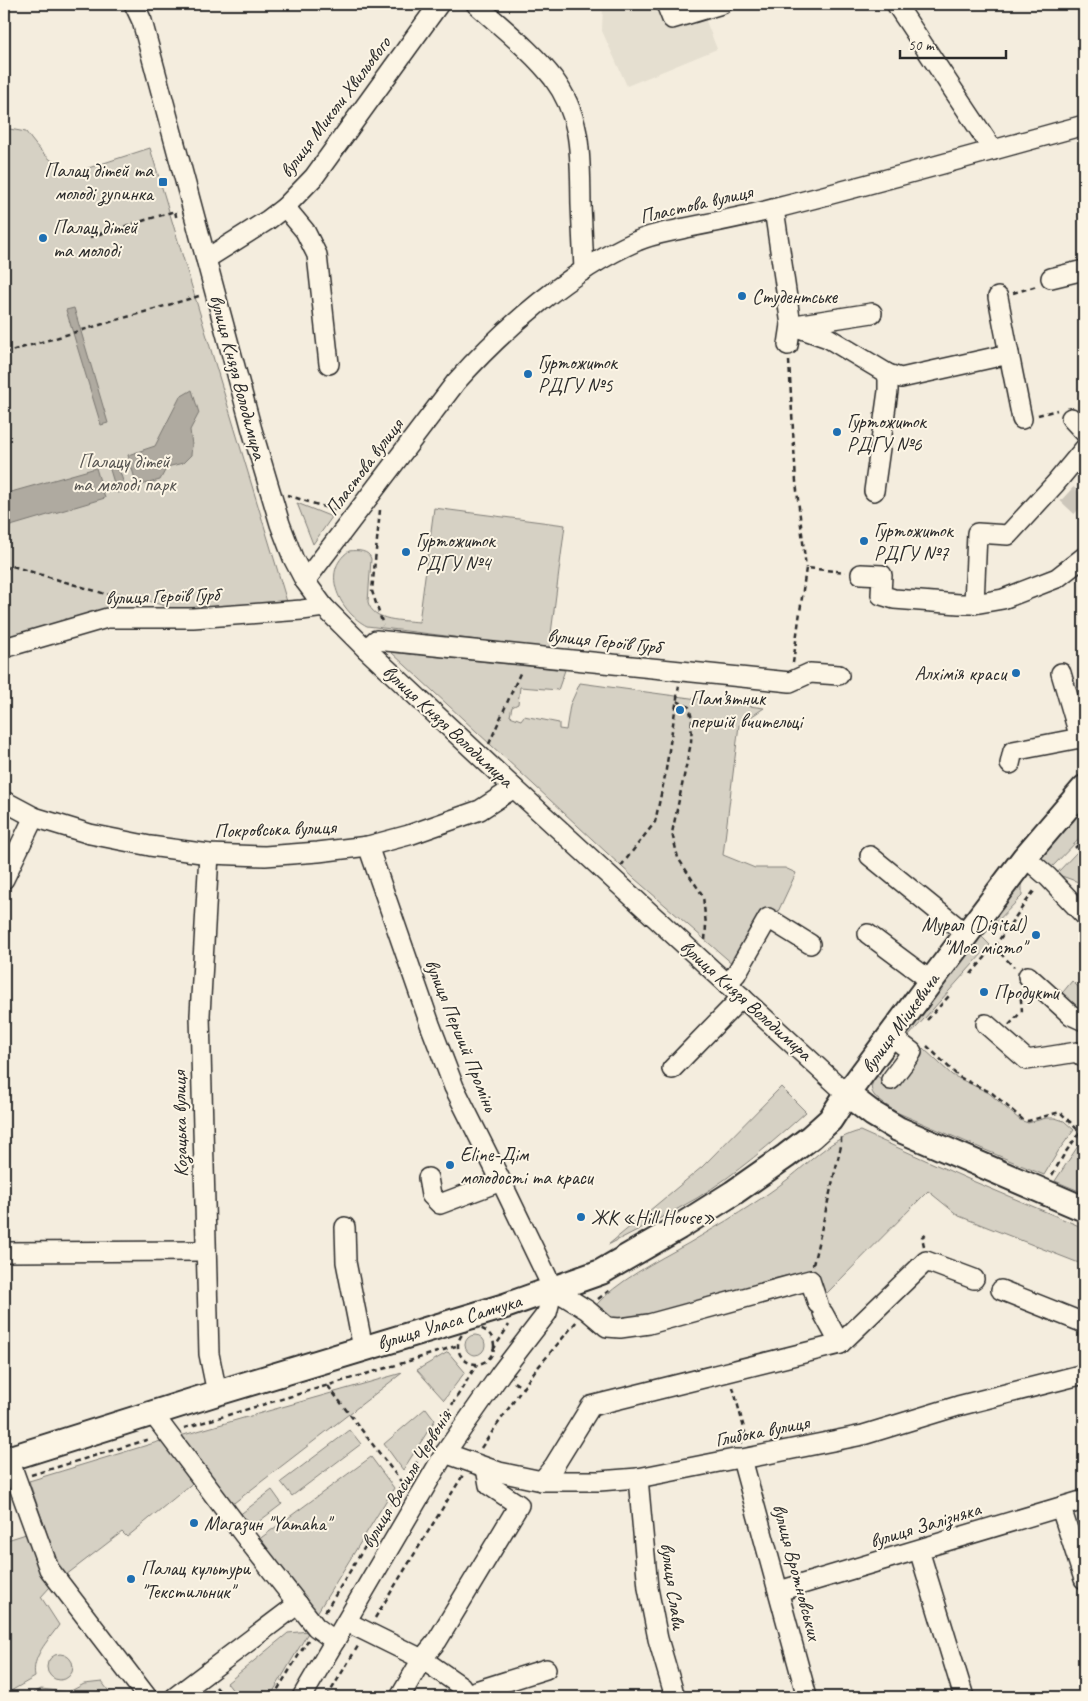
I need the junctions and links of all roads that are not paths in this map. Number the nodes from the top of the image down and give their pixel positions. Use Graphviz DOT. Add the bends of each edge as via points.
graph roads {
  1 [pos="134,4"];
  2 [pos="439,4"];
  3 [pos="476,4"];
  4 [pos="666,4"];
  5 [pos="722,4"];
  6 [pos="896,4"];
  7 [pos="1084,124"];
  8 [pos="993,150"];
  9 [pos="285,207"];
  10 [pos="774,209"];
  11 [pos="206,259"];
  12 [pos="584,270"];
  13 [pos="1084,270"];
  14 [pos="1045,282"];
  15 [pos="998,297"];
  16 [pos="872,313"];
  17 [pos="791,326"];
  18 [pos="788,345"];
  19 [pos="1009,354"];
  20 [pos="329,364"];
  21 [pos="888,374"];
  22 [pos="1071,418"];
  23 [pos="1022,419"];
  24 [pos="1084,432"];
  25 [pos="1084,449"];
  26 [pos="874,491"];
  27 [pos="1084,557"];
  28 [pos="861,574"];
  29 [pos="306,581"];
  30 [pos="974,604"];
  31 [pos="324,607"];
  32 [pos="4,648"];
  33 [pos="366,649"];
  34 [pos="1061,673"];
  35 [pos="839,675"];
  36 [pos="1082,739"];
  37 [pos="1010,764"];
  38 [pos="514,788"];
  39 [pos="1084,788"];
  40 [pos="4,801"];
  41 [pos="34,817"];
  42 [pos="368,846"];
  43 [pos="209,854"];
  44 [pos="870,856"];
  45 [pos="1025,857"];
  46 [pos="4,879"];
  47 [pos="1063,892"];
  48 [pos="1084,892"];
  49 [pos="1084,915"];
  50 [pos="868,934"];
  51 [pos="966,934"];
  52 [pos="810,944"];
  53 [pos="1023,973"];
  54 [pos="930,981"];
  55 [pos="727,984"];
  56 [pos="742,997"];
  57 [pos="1084,1021"];
  58 [pos="986,1024"];
  59 [pos="890,1036"];
  60 [pos="1084,1058"];
  61 [pos="672,1069"];
  62 [pos="891,1080"];
  63 [pos="847,1094"];
  64 [pos="428,1178"];
  65 [pos="501,1181"];
  66 [pos="1084,1209"];
  67 [pos="345,1227"];
  68 [pos="4,1252"];
  69 [pos="205,1252"];
  70 [pos="974,1280"];
  71 [pos="553,1289"];
  72 [pos="1001,1290"];
  73 [pos="1084,1322"];
  74 [pos="840,1344"];
  75 [pos="363,1348"];
  76 [pos="1084,1374"];
  77 [pos="217,1393"];
  78 [pos="153,1414"];
  79 [pos="445,1453"];
  80 [pos="742,1459"];
  81 [pos="10,1466"];
  82 [pos="478,1466"];
  83 [pos="638,1478"];
  84 [pos="542,1481"];
  85 [pos="1084,1500"];
  86 [pos="1061,1508"];
  87 [pos="919,1550"];
  88 [pos="1084,1579"];
  89 [pos="779,1591"];
  90 [pos="298,1604"];
  91 [pos="347,1622"];
  92 [pos="335,1641"];
  93 [pos="422,1659"];
  94 [pos="546,1669"];
  95 [pos="466,1696"];
  96 [pos="147,1697"];
  97 [pos="175,1697"];
  98 [pos="302,1697"];
  99 [pos="400,1697"];
  100 [pos="675,1697"];
  101 [pos="807,1697"];
  102 [pos="964,1697"];
  1 -- 11 [label="street, вулиця Князя Володимира" via="142,21"];
  2 -- 9 [label="street, вулиця Миколи Хвильового" via="314,177"];
  3 -- 12 [label="street" via="539,62 564,95 580,144"];
  4 -- 5 [label="street" via="672,19"];
  6 -- 8 [label="street"];
  7 -- 8 [label="street, Пластова вулиця"];
  8 -- 10 [label="street, Пластова вулиця"];
  9 -- 11 [label="street, вулиця Миколи Хвильового"];
  9 -- 20 [label="street" via="305,231 317,255"];
  10 -- 12 [label="street, Пластова вулиця" via="652,235"];
  10 -- 17 [label="street"];
  11 -- 29 [label="street, вулиця Князя Володимира" via="280,524"];
  12 -- 29 [label="street, Пластова вулиця" via="482,352"];
  13 -- 14 [label="street"];
  15 -- 19 [label="street"];
  16 -- 17 [label="street"];
  17 -- 18 [label="street"];
  17 -- 21 [label="street" via="828,338"];
  19 -- 21 [label="street" via="900,378"];
  19 -- 23 [label="street"];
  21 -- 26 [label="street"];
  22 -- 24 [label="street"];
  25 -- 30 [label="street" via="1061,489 1008,535 977,533"];
  27 -- 30 [label="street" via="1057,578 1003,599"];
  28 -- 30 [label="street" via="882,575 881,595 894,599"];
  29 -- 31 [label="street, вулиця Князя Володимира"];
  31 -- 32 [label="street, вулиця Героїв Гурб" via="193,618 107,618"];
  31 -- 33 [label="street, вулиця Князя Володимира"];
  33 -- 35 [label="street, вулиця Героїв Гурб" via="376,640 790,682 810,673"];
  33 -- 38 [label="street, вулиця Князя Володимира"];
  34 -- 36 [label="street"];
  36 -- 37 [label="street" via="1013,750"];
  38 -- 42 [label="street, Покровська вулиця" via="480,810"];
  38 -- 55 [label="street, вулиця Князя Володимира"];
  39 -- 45 [label="main road, вулиця Міцкевича"];
  40 -- 41 [label="street, Покровська вулиця"];
  41 -- 43 [label="street, Покровська вулиця" via="90,834"];
  41 -- 46 [label="street"];
  42 -- 43 [label="street, Покровська вулиця" via="265,856"];
  42 -- 65 [label="street, вулиця Перший Промінь" via="454,1087"];
  43 -- 69 [label="street, Козацька вулиця" via="200,1015"];
  44 -- 51 [label="street"];
  45 -- 47 [label="street"];
  45 -- 51 [label="main road, вулиця Міцкевича"];
  47 -- 48 [label="street"];
  47 -- 49 [label="street"];
  50 -- 54 [label="street"];
  51 -- 54 [label="main road, вулиця Міцкевича"];
  52 -- 55 [label="street" via="768,918"];
  53 -- 57 [label="street" via="1071,1015"];
  54 -- 59 [label="main road, вулиця Міцкевича"];
  55 -- 56 [label="street, вулиця Князя Володимира"];
  56 -- 61 [label="street"];
  56 -- 63 [label="street, вулиця Князя Володимира"];
  58 -- 60 [label="street" via="1027,1060 1077,1052"];
  59 -- 62 [label="street" via="912,1052"];
  59 -- 63 [label="main road, вулиця Міцкевича"];
  63 -- 66 [label="main road, вулиця Князя Володимира" via="898,1129"];
  63 -- 71 [label="main road, вулиця Уласа Самчука" via="830,1120 811,1137 733,1193 601,1272"];
  64 -- 65 [label="street" via="431,1195 440,1204"];
  65 -- 71 [label="street, вулиця Перший Промінь"];
  67 -- 75 [label="street" via="346,1262"];
  68 -- 69 [label="street"];
  69 -- 77 [label="street, Козацька вулиця" via="209,1354"];
  70 -- 74 [label="street" via="926,1261"];
  71 -- 74 [label="street" via="607,1327 620,1328 649,1324 810,1280 820,1308"];
  71 -- 75 [label="main road, вулиця Уласа Самчука"];
  71 -- 79 [label="street, вулиця Василя Червонія" via="547,1313 505,1366"];
  72 -- 73 [label="street"];
  74 -- 84 [label="street" via="591,1406"];
  75 -- 77 [label="main road, вулиця Уласа Самчука"];
  76 -- 80 [label="street, Глибока вулиця" via="863,1434"];
  77 -- 78 [label="main road, вулиця Уласа Самчука"];
  78 -- 81 [label="main road, вулиця Уласа Самчука"];
  78 -- 90 [label="street"];
  79 -- 82 [label="street, Глибока вулиця"];
  79 -- 91 [label="street, вулиця Василя Червонія"];
  80 -- 83 [label="street, Глибока вулиця"];
  80 -- 89 [label="street, вулиця Вротновських"];
  81 -- 96 [label="street" via="49,1569"];
  82 -- 84 [label="street, Глибока вулиця"];
  82 -- 93 [label="street" via="489,1485 519,1504 437,1641"];
  83 -- 84 [label="street, Глибока вулиця"];
  83 -- 100 [label="street, вулиця Слави" via="648,1588 658,1639"];
  85 -- 86 [label="street, вулиця Залізняка"];
  86 -- 87 [label="street, вулиця Залізняка"];
  86 -- 88 [label="street"];
  87 -- 89 [label="street, вулиця Залізняка"];
  87 -- 102 [label="street"];
  89 -- 101 [label="street, вулиця Вротновських"];
  90 -- 92 [label="street" via="316,1627"];
  90 -- 97 [label="street"];
  91 -- 92 [label="street, вулиця Василя Червонія"];
  91 -- 93 [label="street"];
  92 -- 98 [label="street, вулиця Василя Червонія"];
  93 -- 95 [label="street" via="462,1686"];
  93 -- 99 [label="street"];
  94 -- 95 [label="street"];
}
